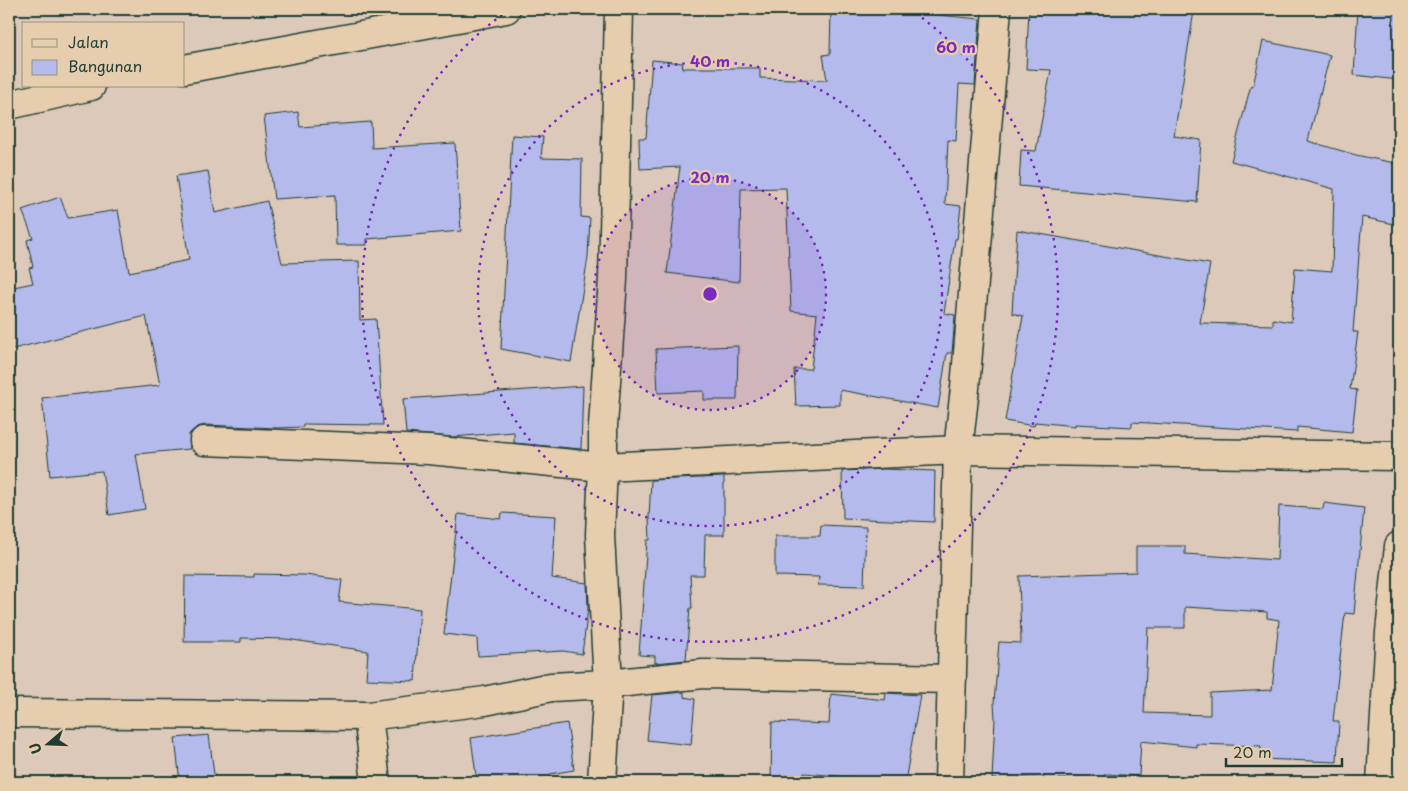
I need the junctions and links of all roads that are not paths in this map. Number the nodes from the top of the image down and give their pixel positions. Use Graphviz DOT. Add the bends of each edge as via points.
graph roads {
  1 [pos="506,9"];
  2 [pos="619,9"];
  3 [pos="997,9"];
  4 [pos="185,69"];
  5 [pos="82,88"];
  6 [pos="9,104"];
  7 [pos="204,441"];
  8 [pos="958,450"];
  9 [pos="1399,456"];
  10 [pos="603,467"];
  11 [pos="1399,546"];
  12 [pos="952,678"];
  13 [pos="608,684"];
  14 [pos="9,713"];
  15 [pos="368,716"];
  16 [pos="376,782"];
  17 [pos="602,782"];
  18 [pos="950,782"];
  19 [pos="1381,782"];
  1 -- 4 [label="street"];
  2 -- 10 [label="street" via="613,279"];
  3 -- 8 [label="street"];
  5 -- 6 [label="street"];
  7 -- 10 [label="street" via="429,450"];
  8 -- 9 [label="street"];
  8 -- 10 [label="street"];
  8 -- 12 [label="street"];
  10 -- 13 [label="street" via="600,535"];
  11 -- 19 [label="street"];
  12 -- 13 [label="street" via="703,674"];
  12 -- 18 [label="street"];
  13 -- 15 [label="street" via="551,687 485,701"];
  13 -- 17 [label="street"];
  14 -- 15 [label="street"];
  15 -- 16 [label="street"];
}
